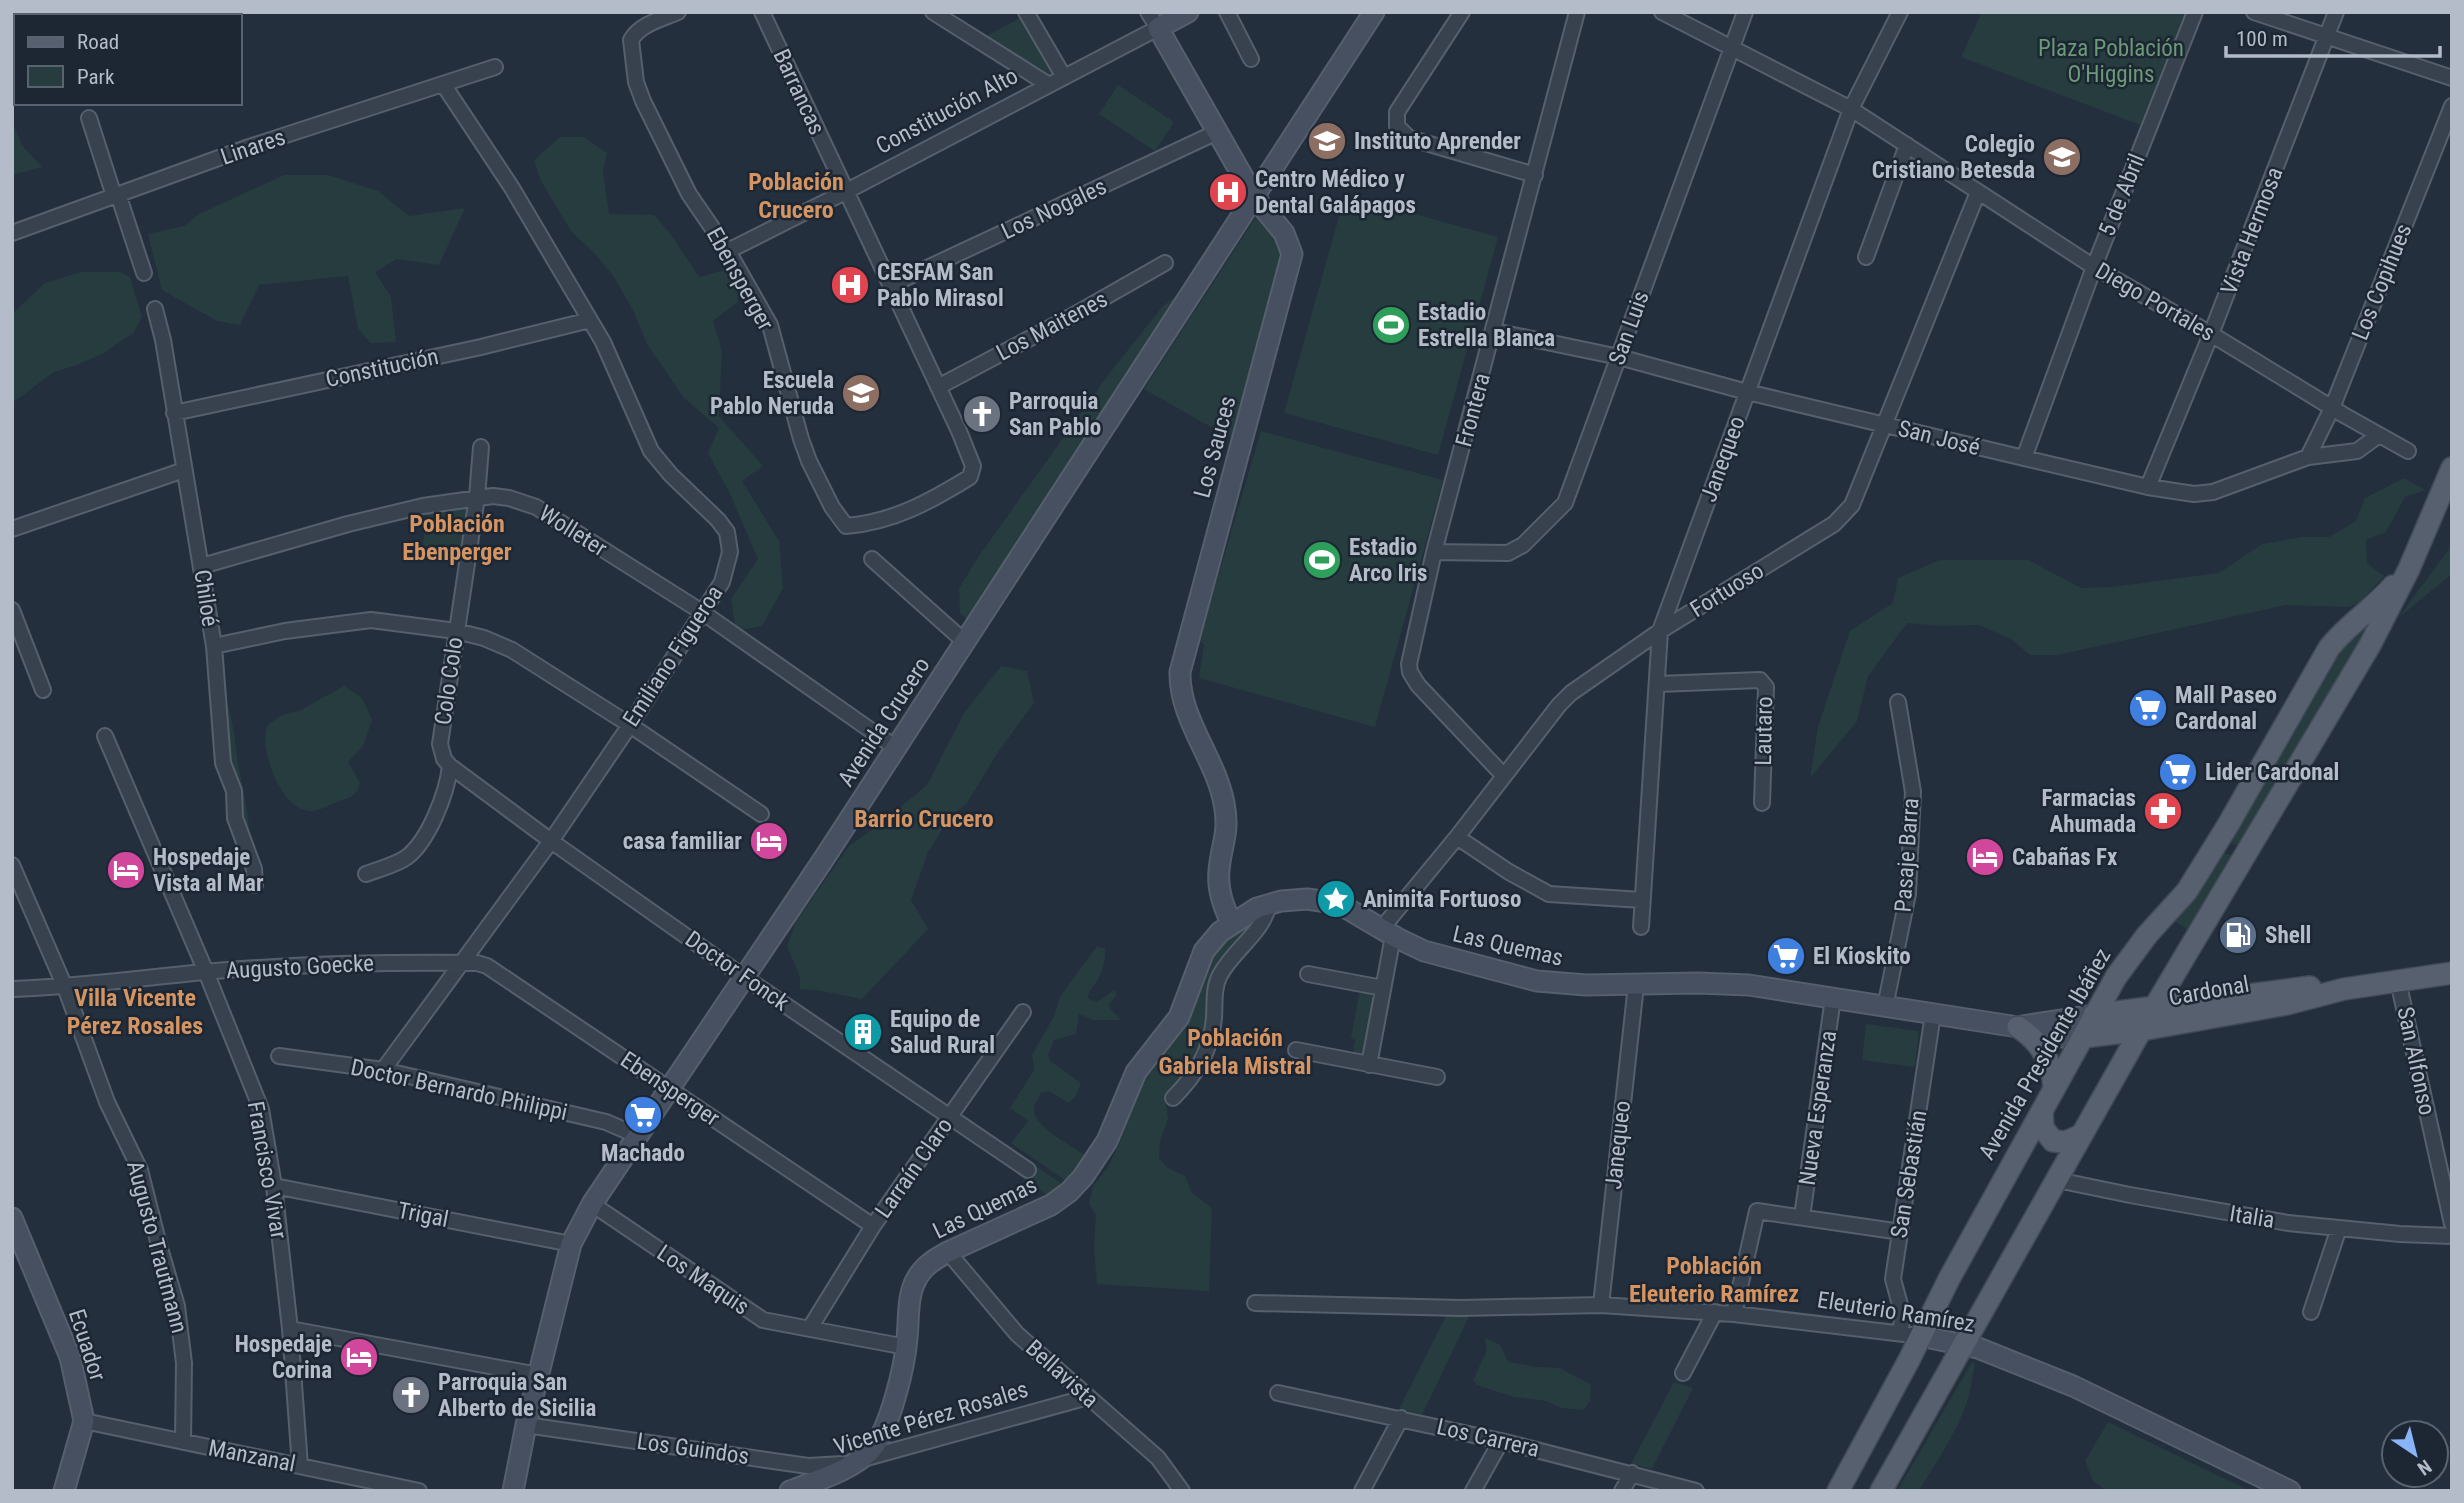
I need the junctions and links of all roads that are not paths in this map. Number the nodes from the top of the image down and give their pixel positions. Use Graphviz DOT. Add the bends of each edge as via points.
graph roads {
  1 [pos="678,12"];
  2 [pos="762,12"];
  3 [pos="933,12"];
  4 [pos="1026,12"];
  5 [pos="1188,12"];
  6 [pos="1227,12"];
  7 [pos="1374,12"];
  8 [pos="1462,12"];
  9 [pos="1577,12"];
  10 [pos="1662,12"];
  11 [pos="1745,12"];
  12 [pos="1900,12"];
  13 [pos="2195,12"];
  14 [pos="2254,12"];
  15 [pos="2336,12"];
  16 [pos="1153,20"];
  17 [pos="2327,37"];
  18 [pos="1733,48"];
  19 [pos="1251,59"];
  20 [pos="495,66"];
  21 [pos="1064,77"];
  22 [pos="2452,78"];
  23 [pos="443,85"];
  24 [pos="1049,85"];
  25 [pos="2452,106"];
  26 [pos="1851,109"];
  27 [pos="89,118"];
  28 [pos="1217,132"];
  29 [pos="1907,145"];
  30 [pos="1535,175"];
  31 [pos="845,192"];
  32 [pos="1978,192"];
  33 [pos="116,195"];
  34 [pos="1255,198"];
  35 [pos="12,233"];
  36 [pos="728,251"];
  37 [pos="1866,257"];
  38 [pos="1165,263"];
  39 [pos="2094,267"];
  40 [pos="144,273"];
  41 [pos="891,285"];
  42 [pos="155,309"];
  43 [pos="590,320"];
  44 [pos="1494,331"];
  45 [pos="2211,334"];
  46 [pos="1619,357"];
  47 [pos="938,387"];
  48 [pos="1747,392"];
  49 [pos="2332,408"];
  50 [pos="174,413"];
  51 [pos="1884,424"];
  52 [pos="2379,435"];
  53 [pos="481,447"];
  54 [pos="2408,451"];
  55 [pos="2308,457"];
  56 [pos="2024,458"];
  57 [pos="2452,468"];
  58 [pos="184,470"];
  59 [pos="970,477"];
  60 [pos="2148,487"];
  61 [pos="477,497"];
  62 [pos="12,529"];
  63 [pos="1434,552"];
  64 [pos="872,559"];
  65 [pos="202,566"];
  66 [pos="2409,569"];
  67 [pos="12,610"];
  68 [pos="702,612"];
  69 [pos="2355,621"];
  70 [pos="456,631"];
  71 [pos="1660,631"];
  72 [pos="965,642"];
  73 [pos="2370,645"];
  74 [pos="214,646"];
  75 [pos="1658,684"];
  76 [pos="43,690"];
  77 [pos="1898,702"];
  78 [pos="630,724"];
  79 [pos="105,736"];
  80 [pos="896,748"];
  81 [pos="450,766"];
  82 [pos="1504,776"];
  83 [pos="1762,803"];
  84 [pos="761,814"];
  85 [pos="2228,825"];
  86 [pos="1457,837"];
  87 [pos="551,841"];
  88 [pos="2253,844"];
  89 [pos="12,865"];
  90 [pos="366,874"];
  91 [pos="256,885"];
  92 [pos="1642,900"];
  93 [pos="1269,904"];
  94 [pos="1231,923"];
  95 [pos="1641,928"];
  96 [pos="1387,932"];
  97 [pos="2147,935"];
  98 [pos="2185,957"];
  99 [pos="462,963"];
  100 [pos="206,972"];
  101 [pos="2452,973"];
  102 [pos="1308,974"];
  103 [pos="744,978"];
  104 [pos="2398,981"];
  105 [pos="1636,985"];
  106 [pos="65,987"];
  107 [pos="1383,988"];
  108 [pos="12,989"];
  109 [pos="2344,989"];
  110 [pos="1833,998"];
  111 [pos="1885,1007"];
  112 [pos="2155,1007"];
  113 [pos="1023,1012"];
  114 [pos="1933,1014"];
  115 [pos="2094,1014"];
  116 [pos="2187,1022"];
  117 [pos="2018,1027"];
  118 [pos="2141,1030"];
  119 [pos="2083,1037"];
  120 [pos="1296,1050"];
  121 [pos="279,1056"];
  122 [pos="1369,1065"];
  123 [pos="383,1070"];
  124 [pos="1437,1077"];
  125 [pos="2114,1077"];
  126 [pos="2053,1089"];
  127 [pos="671,1090"];
  128 [pos="1173,1098"];
  129 [pos="2042,1111"];
  130 [pos="950,1117"];
  131 [pos="636,1135"];
  132 [pos="2081,1135"];
  133 [pos="1028,1170"];
  134 [pos="2055,1182"];
  135 [pos="274,1186"];
  136 [pos="592,1204"];
  137 [pos="1802,1217"];
  138 [pos="12,1218"];
  139 [pos="2452,1224"];
  140 [pos="873,1226"];
  141 [pos="2339,1228"];
  142 [pos="1901,1232"];
  143 [pos="2452,1236"];
  144 [pos="571,1244"];
  145 [pos="948,1252"];
  146 [pos="1255,1303"];
  147 [pos="1601,1305"];
  148 [pos="1715,1312"];
  149 [pos="2311,1312"];
  150 [pos="1734,1314"];
  151 [pos="810,1328"];
  152 [pos="290,1329"];
  153 [pos="1911,1335"];
  154 [pos="1964,1343"];
  155 [pos="906,1347"];
  156 [pos="1683,1373"];
  157 [pos="538,1375"];
  158 [pos="1278,1393"];
  159 [pos="1088,1397"];
  160 [pos="1401,1418"];
  161 [pos="84,1421"];
  162 [pos="526,1425"];
  163 [pos="1501,1441"];
  164 [pos="183,1443"];
  165 [pos="859,1460"];
  166 [pos="300,1466"];
  167 [pos="1632,1473"];
  168 [pos="64,1491"];
  169 [pos="419,1491"];
  170 [pos="513,1491"];
  171 [pos="790,1491"];
  172 [pos="1182,1491"];
  173 [pos="1362,1491"];
  174 [pos="1473,1491"];
  175 [pos="1622,1491"];
  176 [pos="1696,1491"];
  177 [pos="1838,1491"];
  178 [pos="1881,1491"];
  179 [pos="2290,1491"];
  1 -- 36 [label="street, Ebensperger" via="633,36 634,70 643,101 689,194"];
  2 -- 31 [label="street, Barrancas"];
  3 -- 24 [label="street"];
  4 -- 21 [label="street"];
  5 -- 16 [label="main road, Constitución Alto"];
  6 -- 19 [label="street"];
  7 -- 34 [label="main road, Avenida Crucero"];
  8 -- 30 [label="street" via="1396,112 1397,126 1409,138"];
  9 -- 30 [label="street, Frontera"];
  10 -- 18 [label="street, Diego Portales"];
  11 -- 18 [label="street, San Luis"];
  12 -- 26 [label="street, Janequeo"];
  13 -- 39 [label="street, 5 de Abril"];
  14 -- 17 [label="street"];
  15 -- 17 [label="street, Vista Hermosa"];
  16 -- 21 [label="street, Constitución Alto"];
  16 -- 28 [label="main road, Los Sauces"];
  17 -- 22 [label="street"];
  17 -- 45 [label="street, Vista Hermosa"];
  18 -- 26 [label="street, Diego Portales"];
  18 -- 46 [label="street, San Luis"];
  20 -- 23 [label="street, Linares"];
  21 -- 24 [label="street, Constitución Alto"];
  23 -- 33 [label="street, Linares"];
  23 -- 43 [label="street, Emiliano Figueroa" via="512,188"];
  24 -- 31 [label="street, Constitución Alto"];
  25 -- 49 [label="street, Los Copihues"];
  26 -- 29 [label="street, Diego Portales"];
  26 -- 48 [label="street, Janequeo"];
  27 -- 33 [label="street"];
  28 -- 34 [label="main road, Los Sauces"];
  28 -- 41 [label="street, Los Nogales"];
  29 -- 32 [label="street, Diego Portales"];
  29 -- 37 [label="street"];
  30 -- 44 [label="street, Frontera"];
  31 -- 36 [label="street, Constitución Alto"];
  31 -- 41 [label="street, Barrancas"];
  32 -- 39 [label="street, Diego Portales"];
  32 -- 51 [label="street, Fortuoso"];
  33 -- 35 [label="street, Linares"];
  33 -- 40 [label="street"];
  34 -- 72 [label="main road, Avenida Crucero"];
  34 -- 94 [label="main road, Los Sauces" via="1289,240 1292,260 1180,681 1184,703 1224,800 1227,838 1219,885"];
  36 -- 59 [label="street, Ebensperger" via="769,325 809,461 846,526 900,515"];
  38 -- 47 [label="street, Los Maitenes"];
  39 -- 45 [label="street, Diego Portales"];
  39 -- 56 [label="street, 5 de Abril"];
  41 -- 47 [label="street, Barrancas"];
  42 -- 50 [label="street, Chiloé"];
  43 -- 50 [label="street, Constitución"];
  43 -- 68 [label="street, Emiliano Figueroa" via="651,451 727,532 729,561 722,582"];
  44 -- 46 [label="street, San José"];
  44 -- 63 [label="street, Frontera"];
  45 -- 49 [label="street, Diego Portales"];
  45 -- 60 [label="street, Vista Hermosa"];
  46 -- 48 [label="street, San José"];
  46 -- 63 [label="street, San Luis" via="1563,506 1523,545 1508,553"];
  47 -- 59 [label="street, Barrancas" via="970,454"];
  48 -- 51 [label="street, San José"];
  48 -- 71 [label="street, Janequeo"];
  49 -- 52 [label="street, Diego Portales"];
  49 -- 55 [label="street, Los Copihues"];
  50 -- 58 [label="street, Chiloé"];
  51 -- 56 [label="street, San José"];
  51 -- 71 [label="street, Fortuoso" via="1852,505 1834,524"];
  52 -- 54 [label="street, Diego Portales"];
  52 -- 55 [label="street, San José" via="2357,450"];
  53 -- 61 [label="street, Colo Colo"];
  55 -- 60 [label="street, San José" via="2213,492"];
  56 -- 60 [label="street, San José"];
  57 -- 66 [label="main road, Avenida Presidente Ibáñez"];
  58 -- 62 [label="street"];
  58 -- 65 [label="street, Chiloé"];
  61 -- 65 [label="street, Wolleter" via="348,524"];
  61 -- 68 [label="street, Wolleter" via="509,498 536,507"];
  61 -- 70 [label="street, Colo Colo"];
  63 -- 82 [label="street, Frontera" via="1410,672"];
  64 -- 72 [label="street"];
  65 -- 74 [label="street, Chiloé"];
  66 -- 69 [label="main road, Avenida Presidente Ibáñez"];
  66 -- 73 [label="main road, Avenida Presidente Ibáñez"];
  67 -- 76 [label="street"];
  68 -- 78 [label="street, Emiliano Figueroa"];
  68 -- 80 [label="street, Wolleter"];
  69 -- 73 [label="main road" via="2370,628"];
  69 -- 85 [label="main road, Avenida Presidente Ibáñez" via="2329,648"];
  70 -- 74 [label="street" via="370,620"];
  70 -- 78 [label="street" via="512,650"];
  70 -- 81 [label="street, Colo Colo" via="440,744"];
  71 -- 75 [label="street, Janequeo"];
  71 -- 82 [label="street, Fortuoso" via="1565,699"];
  72 -- 80 [label="main road, Avenida Crucero"];
  73 -- 88 [label="main road, Avenida Presidente Ibáñez"];
  74 -- 91 [label="street, Chiloé" via="223,763"];
  75 -- 83 [label="street, Lautaro" via="1760,680 1766,687"];
  75 -- 92 [label="street, Janequeo"];
  77 -- 111 [label="street, Pasaje Barra" via="1913,792 1908,894"];
  78 -- 84 [label="street"];
  78 -- 87 [label="street, Emiliano Figueroa"];
  79 -- 100 [label="street, Francisco Vivar"];
  80 -- 103 [label="main road, Avenida Crucero"];
  81 -- 87 [label="street, Doctor Fonck"];
  81 -- 90 [label="street, Colo Colo" via="441,800 419,845 406,858"];
  82 -- 86 [label="street, Fortuoso"];
  85 -- 88 [label="main road" via="2224,836 2231,849 2244,851"];
  85 -- 97 [label="main road, Avenida Presidente Ibáñez" via="2187,891"];
  86 -- 92 [label="street" via="1549,894"];
  86 -- 96 [label="street, Fortuoso"];
  87 -- 99 [label="street, Emiliano Figueroa"];
  87 -- 103 [label="street, Doctor Fonck"];
  88 -- 98 [label="main road, Avenida Presidente Ibáñez"];
  89 -- 106 [label="street, Augusto Trautmann"];
  92 -- 95 [label="street, Janequeo"];
  93 -- 94 [label="main road, Las Quemas"];
  93 -- 96 [label="main road, Las Quemas" via="1295,899 1334,904"];
  93 -- 128 [label="street" via="1261,924 1216,983 1204,1058"];
  94 -- 145 [label="main road, Las Quemas" via="1204,951 1179,1017 1136,1072 1111,1133 1083,1177 1051,1205"];
  96 -- 105 [label="main road, Las Quemas" via="1445,957 1536,981"];
  96 -- 107 [label="street"];
  97 -- 98 [label="main road" via="2164,927 2178,930 2186,943"];
  97 -- 115 [label="main road, Avenida Presidente Ibáñez"];
  98 -- 112 [label="main road, Avenida Presidente Ibáñez"];
  99 -- 100 [label="street, Augusto Goecke"];
  99 -- 123 [label="street, Emiliano Figueroa"];
  99 -- 127 [label="street, Ebensperger" via="487,966"];
  100 -- 106 [label="street, Augusto Goecke"];
  100 -- 135 [label="street, Francisco Vivar" via="261,1109"];
  101 -- 104 [label="main road, Cardonal"];
  102 -- 107 [label="street"];
  103 -- 127 [label="main road, Avenida Crucero"];
  103 -- 130 [label="street, Doctor Fonck"];
  104 -- 109 [label="main road, Cardonal"];
  104 -- 139 [label="street, San Alfonso"];
  105 -- 110 [label="main road, Las Quemas" via="1749,985"];
  105 -- 147 [label="street, Janequeo"];
  106 -- 108 [label="street, Augusto Goecke"];
  106 -- 164 [label="street, Augusto Trautmann" via="107,1102 140,1170 175,1296 184,1363"];
  107 -- 122 [label="street"];
  109 -- 112 [label="main road, Cardonal" via="2292,988"];
  109 -- 116 [label="main road, Cardonal"];
  110 -- 111 [label="main road, Las Quemas"];
  110 -- 137 [label="street, Nueva Esperanza"];
  111 -- 114 [label="main road, Las Quemas"];
  112 -- 115 [label="main road, Cardonal"];
  112 -- 118 [label="main road, Avenida Presidente Ibáñez"];
  113 -- 130 [label="street, Larraín Claro"];
  114 -- 117 [label="main road, Las Quemas"];
  114 -- 142 [label="street, San Sebastián"];
  115 -- 117 [label="main road, Las Quemas"];
  115 -- 119 [label="main road, Avenida Presidente Ibáñez"];
  116 -- 118 [label="main road, Cardonal"];
  116 -- 125 [label="main road" via="2144,1047"];
  117 -- 119 [label="main road, Las Quemas" via="2059,1037"];
  117 -- 126 [label="main road" via="2043,1049"];
  118 -- 119 [label="main road, Cardonal"];
  118 -- 125 [label="main road, Avenida Presidente Ibáñez"];
  119 -- 126 [label="main road, Avenida Presidente Ibáñez"];
  120 -- 122 [label="street"];
  121 -- 123 [label="street, Doctor Bernardo Philippi"];
  122 -- 124 [label="street"];
  123 -- 131 [label="street, Doctor Bernardo Philippi" via="606,1122"];
  125 -- 132 [label="main road, Avenida Presidente Ibáñez"];
  126 -- 129 [label="main road, Avenida Presidente Ibáñez"];
  127 -- 131 [label="main road, Avenida Crucero"];
  127 -- 140 [label="street, Ebensperger"];
  129 -- 132 [label="main road" via="2043,1128 2053,1140 2066,1142"];
  129 -- 153 [label="main road, Avenida Presidente Ibáñez" via="1949,1279"];
  130 -- 133 [label="street, Doctor Fonck"];
  130 -- 140 [label="street, Larraín Claro"];
  131 -- 136 [label="main road, Avenida Crucero"];
  132 -- 134 [label="main road, Avenida Presidente Ibáñez"];
  134 -- 141 [label="street, Italia" via="2234,1215"];
  134 -- 154 [label="main road, Avenida Presidente Ibáñez"];
  135 -- 144 [label="street, Trigal"];
  135 -- 152 [label="street, Francisco Vivar"];
  136 -- 144 [label="main road, Avenida Crucero"];
  136 -- 151 [label="street, Los Maquis" via="763,1320"];
  137 -- 142 [label="street"];
  137 -- 150 [label="street" via="1757,1211"];
  138 -- 161 [label="main road, Ecuador" via="70,1357"];
  140 -- 151 [label="street, Larraín Claro"];
  141 -- 143 [label="street, Italia"];
  141 -- 149 [label="street"];
  142 -- 153 [label="street, San Sebastián" via="1893,1279"];
  144 -- 157 [label="main road, Avenida Crucero"];
  145 -- 155 [label="main road, Las Quemas" via="929,1263 914,1284"];
  145 -- 159 [label="street, Bellavista" via="1017,1334"];
  146 -- 147 [label="street, Eleuterio Ramírez" via="1461,1308"];
  147 -- 148 [label="street, Eleuterio Ramírez"];
  148 -- 150 [label="street, Eleuterio Ramírez"];
  148 -- 156 [label="street"];
  150 -- 153 [label="street, Eleuterio Ramírez"];
  151 -- 155 [label="street, Los Maquis"];
  152 -- 157 [label="street"];
  152 -- 166 [label="street, Francisco Vivar"];
  153 -- 154 [label="main road, Eleuterio Ramírez"];
  153 -- 177 [label="main road, Avenida Presidente Ibáñez"];
  154 -- 178 [label="main road, Avenida Presidente Ibáñez"];
  154 -- 179 [label="main road, Eleuterio Ramírez" via="2073,1386"];
  155 -- 165 [label="main road, Las Quemas" via="888,1419 877,1443"];
  157 -- 162 [label="main road, Avenida Crucero"];
  158 -- 160 [label="street, Los Carrera"];
  159 -- 165 [label="street, Vicente Pérez Rosales"];
  159 -- 172 [label="street, Bellavista" via="1158,1458"];
  160 -- 163 [label="street, Los Carrera"];
  160 -- 173 [label="street"];
  161 -- 164 [label="street, Manzanal"];
  161 -- 168 [label="main road, Ecuador"];
  162 -- 165 [label="street, Los Guindos" via="808,1466"];
  162 -- 170 [label="main road, Avenida Crucero"];
  163 -- 167 [label="street, Los Carrera"];
  163 -- 174 [label="street"];
  164 -- 166 [label="street, Manzanal"];
  165 -- 171 [label="main road, Vicente Pérez Rosales"];
  166 -- 169 [label="street, Manzanal"];
  167 -- 175 [label="street"];
  167 -- 176 [label="street, Los Carrera"];
}
